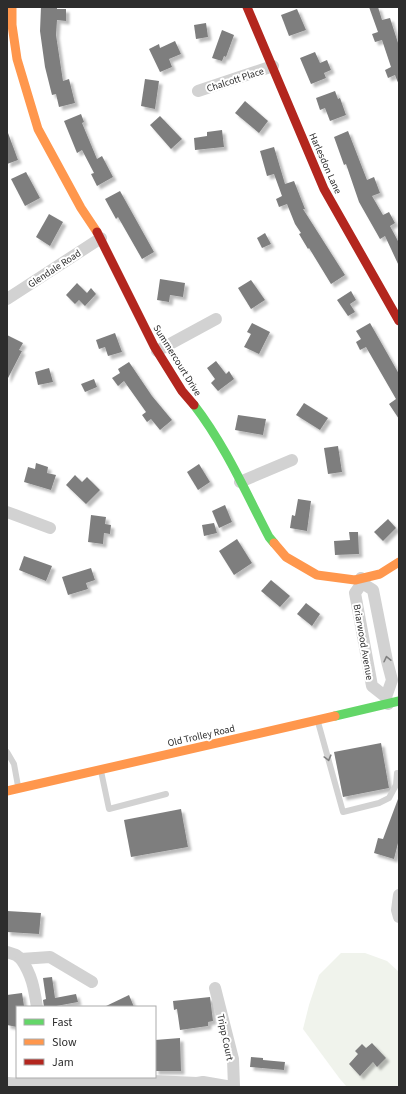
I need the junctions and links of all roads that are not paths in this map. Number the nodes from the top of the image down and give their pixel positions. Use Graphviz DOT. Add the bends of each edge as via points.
graph roads {
  1 [pos="12,7"];
  2 [pos="247,7"];
  3 [pos="273,66"];
  4 [pos="198,91"];
  5 [pos="101,238"];
  6 [pos="7,299"];
  7 [pos="216,319"];
  8 [pos="399,321"];
  9 [pos="157,351"];
  10 [pos="292,460"];
  11 [pos="240,482"];
  12 [pos="7,512"];
  13 [pos="50,528"];
  14 [pos="399,562"];
  15 [pos="361,580"];
  16 [pos="391,701"];
  17 [pos="318,720"];
  18 [pos="7,752"];
  19 [pos="101,769"];
  20 [pos="399,773"];
  21 [pos="19,788"];
  22 [pos="7,791"];
  23 [pos="166,794"];
  24 [pos="399,895"];
  25 [pos="399,917"];
  26 [pos="7,952"];
  27 [pos="21,959"];
  28 [pos="92,982"];
  29 [pos="215,988"];
  30 [pos="37,1006"];
  31 [pos="43,1080"];
  32 [pos="7,1083"];
  33 [pos="233,1087"];
  1 -- 5 [label="street, Summercourt Drive" via="17,59 38,129 81,208"];
  2 -- 3 [label="street, Harlesdon Lane"];
  3 -- 4 [label="street, Chalcott Place"];
  3 -- 8 [label="street, Harlesdon Lane" via="324,189"];
  5 -- 6 [label="street, Glendale Road"];
  5 -- 9 [label="street, Summercourt Drive"];
  7 -- 9 [label="street"];
  9 -- 11 [label="street, Summercourt Drive" via="182,391 203,417"];
  10 -- 11 [label="street"];
  11 -- 15 [label="street, Summercourt Drive" via="269,537 286,557 317,576"];
  12 -- 13 [label="street"];
  14 -- 15 [label="street, Summercourt Drive" via="380,574"];
  16 -- 15 [label="street, Briarwood Avenue, one-way" via="392,680 373,590"];
  15 -- 16 [label="street, Briarwood Avenue" via="355,593 372,686"];
  16 -- 17 [label="street, Old Trolley Road"];
  17 -- 19 [label="street, Old Trolley Road"];
  17 -- 20 [label="lane, one-way" via="343,812 390,798"];
  18 -- 21 [label="lane" via="14,764"];
  19 -- 21 [label="street, Old Trolley Road"];
  19 -- 23 [label="lane" via="109,809"];
  21 -- 22 [label="street, Old Trolley Road"];
  24 -- 25 [label="street"];
  26 -- 27 [label="street"];
  27 -- 28 [label="street" via="50,957"];
  27 -- 30 [label="street" via="29,970"];
  29 -- 33 [label="street, Tripp Court" via="233,1059"];
  31 -- 32 [label="street"];
  31 -- 33 [label="street" via="203,1082"];
}
